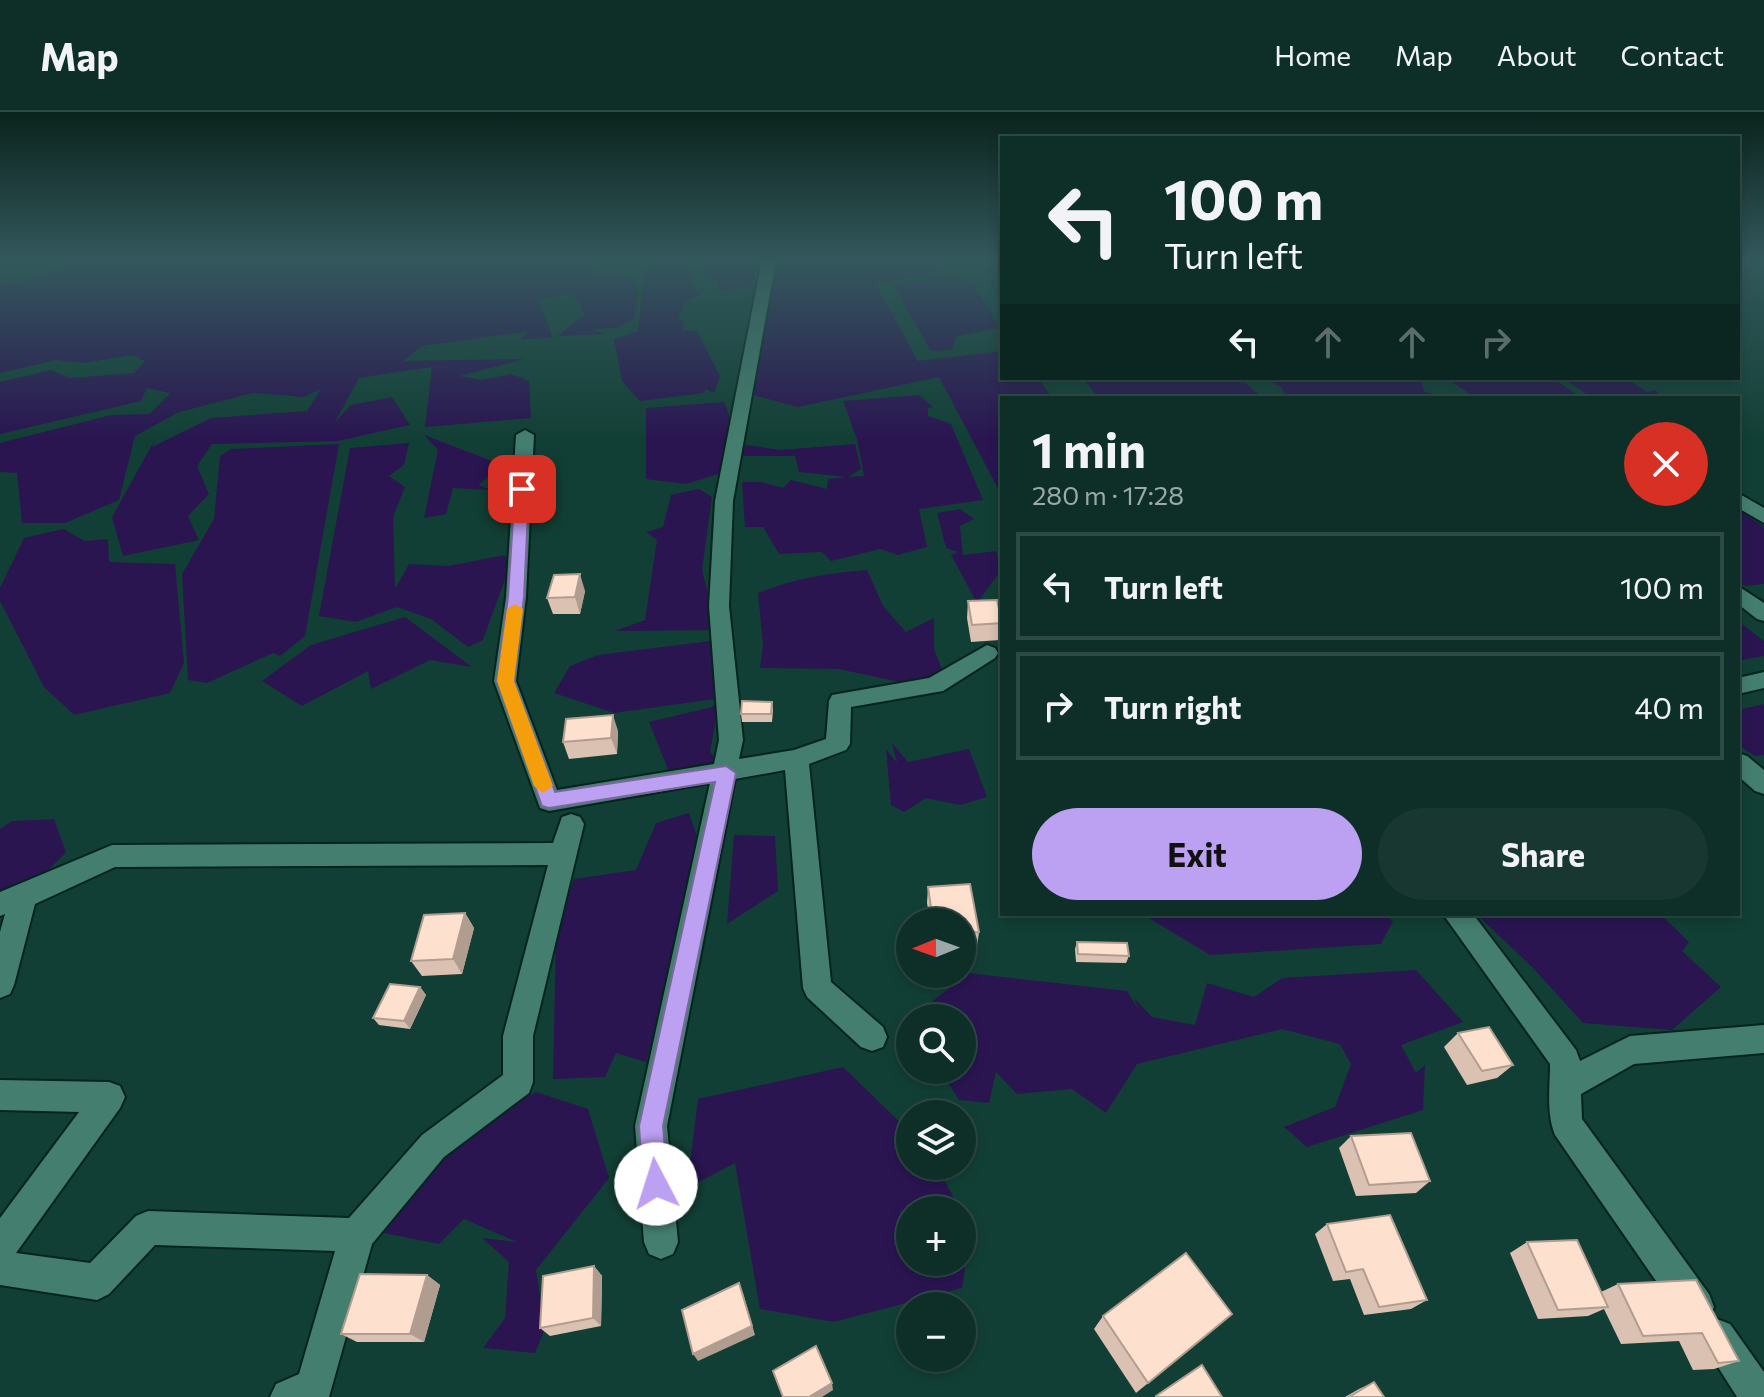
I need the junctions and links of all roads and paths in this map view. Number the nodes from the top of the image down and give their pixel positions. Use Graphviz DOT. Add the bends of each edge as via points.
graph roads {
  1 [pos="758,320"];
  2 [pos="525,435"];
  3 [pos="1740,500"];
  4 [pos="1764,517"];
  5 [pos="1740,595"];
  6 [pos="1764,614"];
  7 [pos="987,653"];
  8 [pos="1764,680"];
  9 [pos="1740,686"];
  10 [pos="796,759"];
  11 [pos="1740,764"];
  12 [pos="726,773"];
  13 [pos="1764,784"];
  14 [pos="571,824"];
  15 [pos="564,854"];
  16 [pos="11,901"];
  17 [pos="1458,916"];
  18 [pos="0,985"];
  19 [pos="872,1037"];
  20 [pos="1764,1039"];
  21 [pos="1563,1087"];
  22 [pos="0,1095"];
  23 [pos="357,1235"];
  24 [pos="661,1242"];
  25 [pos="0,1246"];
  26 [pos="0,1268"];
  27 [pos="289,1397"];
  28 [pos="1759,1397"];
  1 -- 12 [label="street" via="724,501 719,606 731,740"];
  2 -- 12 [label="street" via="516,597 505,681 549,801"];
  3 -- 4 [label="street"];
  5 -- 6 [label="street"];
  7 -- 10 [label="street" via="935,685 840,701 838,744"];
  8 -- 9 [label="street"];
  10 -- 12 [label="street"];
  10 -- 19 [label="street" via="817,988"];
  11 -- 13 [label="street"];
  12 -- 24 [label="street" via="651,1126"];
  14 -- 15 [label="street"];
  15 -- 16 [label="street" via="112,856"];
  15 -- 23 [label="street" via="518,1036 518,1082 433,1146"];
  16 -- 18 [label="street"];
  17 -- 21 [label="street" via="1565,1060"];
  20 -- 21 [label="street" via="1630,1050"];
  21 -- 28 [label="street" via="1566,1124"];
  22 -- 25 [label="street" via="109,1097"];
  23 -- 26 [label="street" via="148,1228 97,1282"];
  23 -- 27 [label="street" via="314,1387"];
}
